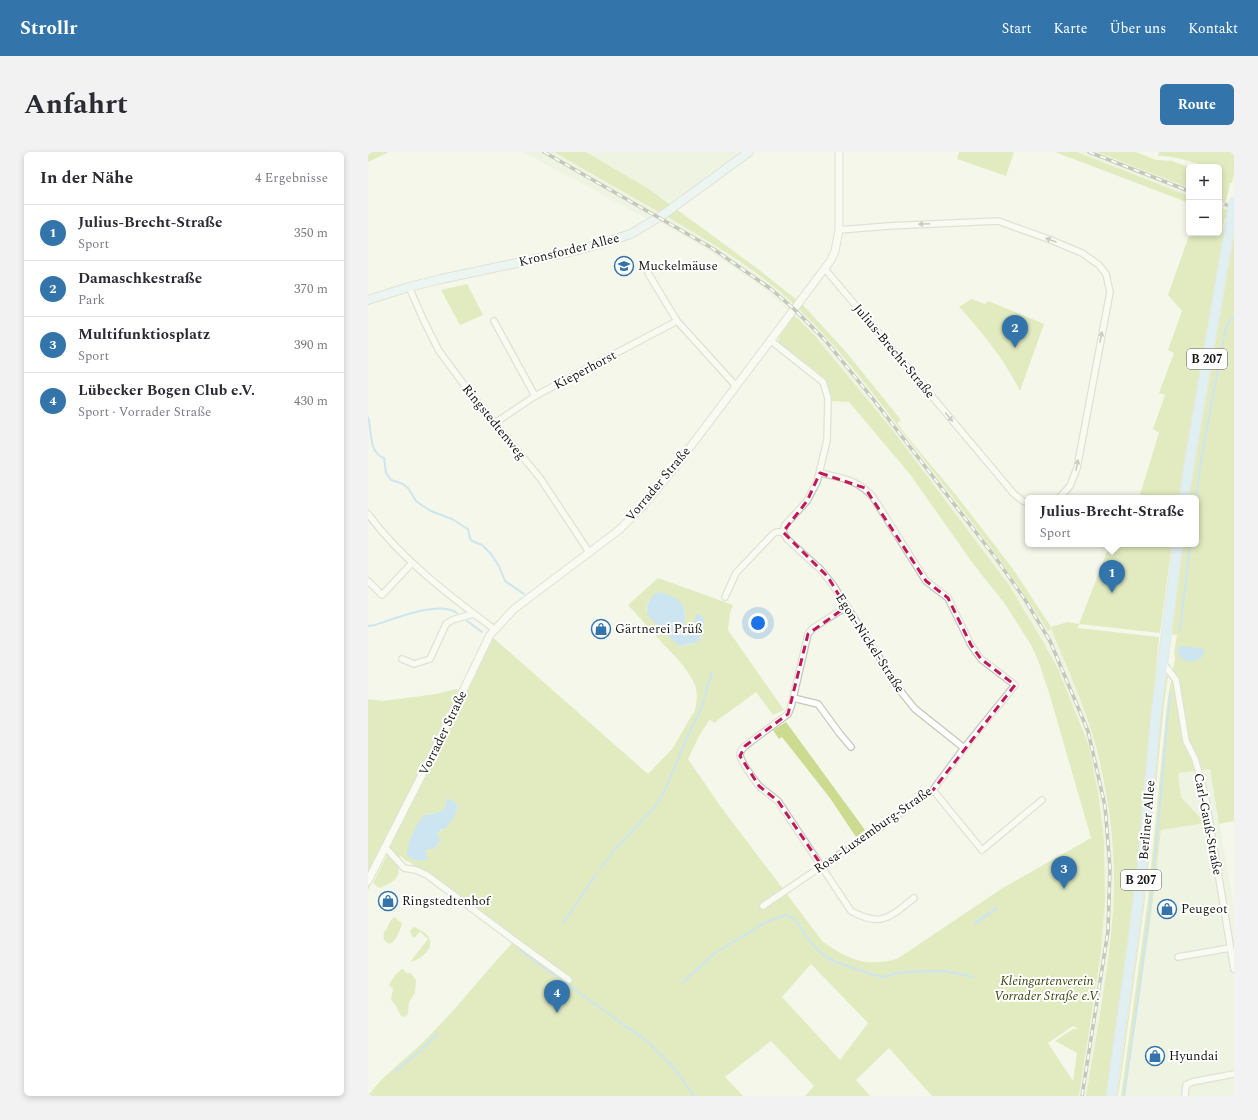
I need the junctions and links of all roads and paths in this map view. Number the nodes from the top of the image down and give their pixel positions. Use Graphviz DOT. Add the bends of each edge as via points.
graph roads {
  1 [pos="749,152"];
  2 [pos="839,152"];
  3 [pos="1234,201"];
  4 [pos="839,230"];
  5 [pos="824,269"];
  6 [pos="648,273"];
  7 [pos="409,287"];
  8 [pos="368,300"];
  9 [pos="494,321"];
  10 [pos="677,321"];
  11 [pos="770,340"];
  12 [pos="736,386"];
  13 [pos="535,396"];
  14 [pos="495,423"];
  15 [pos="820,473"];
  16 [pos="1062,495"];
  17 [pos="1185,495"];
  18 [pos="1025,502"];
  19 [pos="368,514"];
  20 [pos="783,532"];
  21 [pos="1178,547"];
  22 [pos="588,552"];
  23 [pos="412,563"];
  24 [pos="368,581"];
  25 [pos="725,597"];
  26 [pos="846,607"];
  27 [pos="473,614"];
  28 [pos="494,629"];
  29 [pos="402,659"];
  30 [pos="1163,662"];
  31 [pos="793,698"];
  32 [pos="852,746"];
  33 [pos="964,748"];
  34 [pos="933,790"];
  35 [pos="1042,800"];
  36 [pos="385,847"];
  37 [pos="822,866"];
  38 [pos="368,882"];
  39 [pos="914,898"];
  40 [pos="763,906"];
  41 [pos="1232,952"];
  42 [pos="1178,957"];
  43 [pos="1234,969"];
  44 [pos="569,980"];
  45 [pos="1234,1074"];
  46 [pos="1111,1096"];
  47 [pos="1185,1096"];
  1 -- 7 [label="main road, Kronsforder Allee" via="664,214 631,234 578,250"];
  2 -- 4 [label="street, Vorrader Straße"];
  3 -- 17 [label="main road, B 207, bridge"];
  4 -- 5 [label="street, Vorrader Straße" via="835,251"];
  16 -- 4 [label="street, one-way" via="1070,486 1077,468 1110,292 1106,274 1099,265 1082,253 998,221"];
  5 -- 11 [label="street, Vorrader Straße"];
  5 -- 18 [label="street, Julius-Brecht-Straße, one-way" via="1014,494"];
  6 -- 10 [label="street"];
  7 -- 8 [label="main road, Kronsforder Allee"];
  7 -- 14 [label="street, Ringstedtenweg" via="439,351"];
  9 -- 13 [label="street"];
  10 -- 12 [label="street"];
  10 -- 13 [label="street, Kieperhorst"];
  11 -- 12 [label="street, Vorrader Straße"];
  11 -- 15 [label="street" via="823,382 828,398 827,440"];
  12 -- 22 [label="street, Vorrader Straße" via="643,506 619,530"];
  13 -- 14 [label="street, Kieperhorst"];
  14 -- 22 [label="street, Ringstedtenweg" via="540,478"];
  15 -- 20 [label="street" via="813,492 785,525"];
  15 -- 33 [label="street, Rosa-Luxemburg-Straße" via="865,488 926,581 948,598 971,645 981,659 1015,684"];
  19 -- 23 [label="street"];
  20 -- 25 [label="street" via="774,533 736,573"];
  20 -- 26 [label="street, Egon-Nickel-Straße" via="787,539 828,577"];
  21 -- 30 [label="main road, B 207"];
  22 -- 28 [label="street, Vorrader Straße" via="514,609"];
  23 -- 24 [label="street" via="382,595"];
  23 -- 27 [label="street"];
  26 -- 31 [label="street" via="808,634"];
  26 -- 33 [label="street, Egon-Nickel-Straße" via="915,709"];
  27 -- 28 [label="street"];
  27 -- 29 [label="street" via="446,624 430,659 414,664"];
  28 -- 36 [label="street, Vorrader Straße"];
  30 -- 41 [label="street, Carl-Gauß-Straße" via="1176,680 1185,736 1205,794"];
  30 -- 46 [label="main road, Berliner Allee / B 207" via="1136,918"];
  31 -- 32 [label="street" via="818,704"];
  31 -- 37 [label="street" via="788,714 745,746 740,756 759,786 778,801"];
  33 -- 34 [label="street, Rosa-Luxemburg-Straße"];
  34 -- 35 [label="street" via="982,850"];
  34 -- 37 [label="street, Rosa-Luxemburg-Straße"];
  36 -- 38 [label="street, Vorrader Straße"];
  36 -- 44 [label="street" via="404,868 428,875"];
  37 -- 39 [label="street" via="851,911 859,915 880,920 889,917"];
  37 -- 40 [label="street, Rosa-Luxemburg-Straße"];
  41 -- 42 [label="street"];
  41 -- 43 [label="street, Carl-Gauß-Straße"];
  45 -- 47 [label="street" via="1192,1082 1186,1085"];
}
